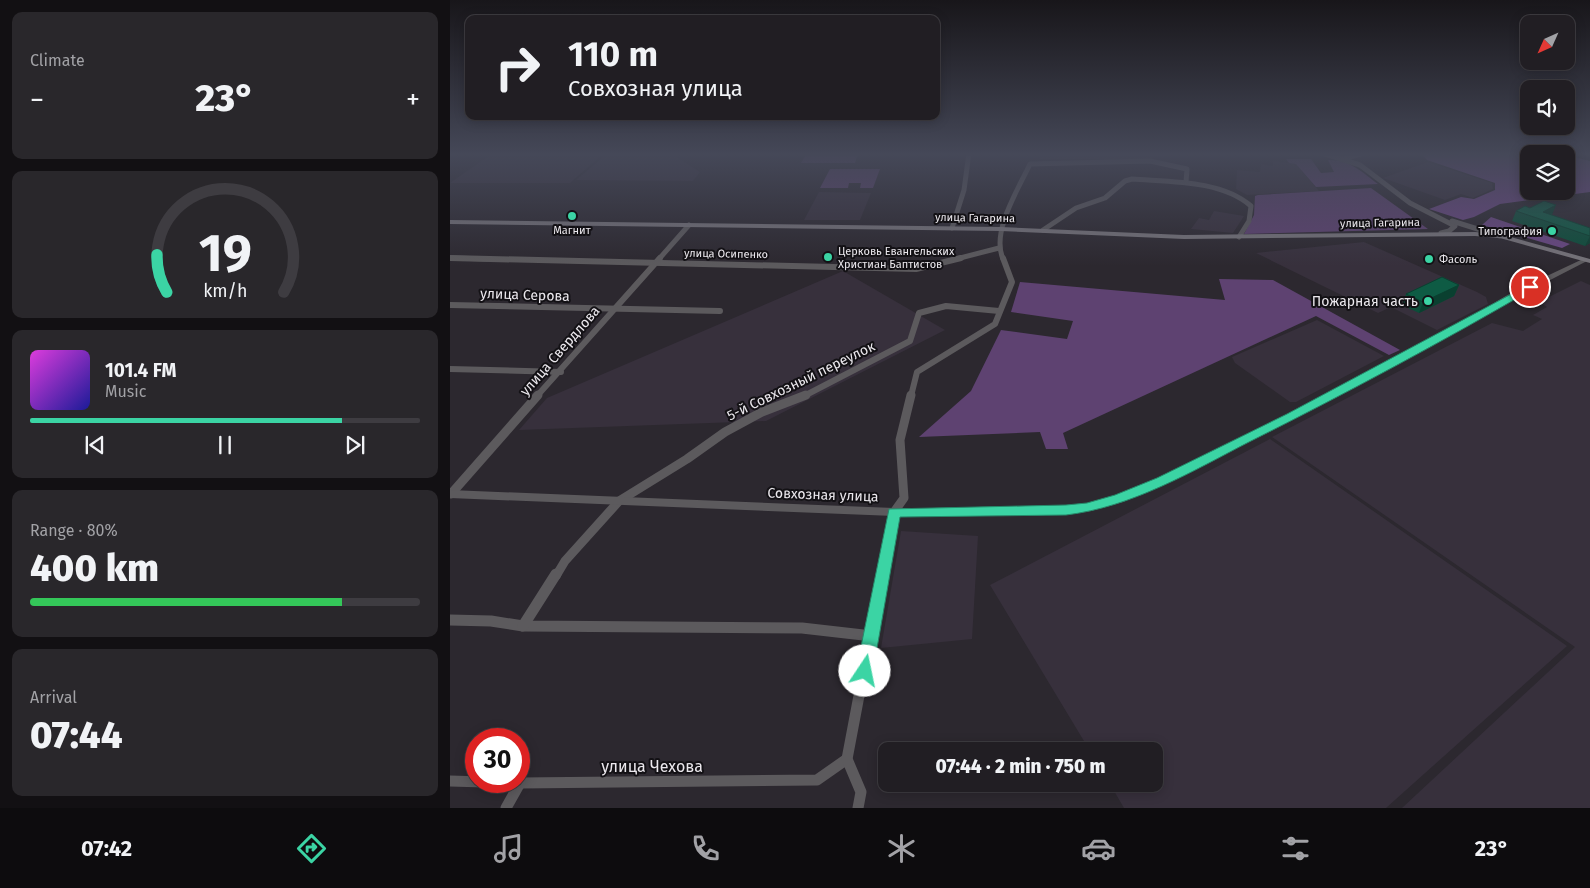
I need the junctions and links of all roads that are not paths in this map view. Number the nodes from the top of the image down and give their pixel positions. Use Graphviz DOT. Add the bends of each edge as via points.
graph roads {
  1 [pos="964,191"];
  2 [pos="1018,191"];
  3 [pos="1114,191"];
  4 [pos="1227,191"];
  5 [pos="1394,191"];
  6 [pos="1436,216"];
  7 [pos="450,222"];
  8 [pos="689,225"];
  9 [pos="1464,225"];
  10 [pos="952,228"];
  11 [pos="1002,229"];
  12 [pos="1043,230"];
  13 [pos="1441,233"];
  14 [pos="1458,234"];
  15 [pos="1500,236"];
  16 [pos="1239,237"];
  17 [pos="999,248"];
  18 [pos="450,258"];
  19 [pos="1587,260"];
  20 [pos="656,263"];
  21 [pos="450,305"];
  22 [pos="614,310"];
  23 [pos="720,311"];
  24 [pos="999,311"];
  25 [pos="450,369"];
  26 [pos="561,372"];
  27 [pos="451,495"];
  28 [pos="619,501"];
  29 [pos="894,512"];
  30 [pos="450,620"];
  31 [pos="523,626"];
  32 [pos="872,636"];
  33 [pos="847,759"];
  34 [pos="450,781"];
  35 [pos="465,781"];
  36 [pos="530,783"];
  37 [pos="514,793"];
  38 [pos="506,808"];
  39 [pos="858,808"];
  1 -- 10 [label="street"];
  2 -- 11 [label="street"];
  3 -- 12 [label="street" via="1105,198 1076,208"];
  4 -- 16 [label="street" via="1248,200 1251,206 1251,214"];
  5 -- 6 [label="street"];
  6 -- 9 [label="street"];
  6 -- 13 [label="street" via="1455,226"];
  7 -- 8 [label="main road, улица Гагарина"];
  8 -- 10 [label="main road, улица Гагарина"];
  8 -- 20 [label="street, улица Свердлова"];
  9 -- 14 [label="street" via="1468,231"];
  9 -- 15 [label="street"];
  10 -- 11 [label="main road, улица Гагарина"];
  11 -- 12 [label="main road, улица Гагарина"];
  11 -- 17 [label="street"];
  12 -- 16 [label="main road, улица Гагарина"];
  13 -- 14 [label="main road, улица Гагарина"];
  13 -- 16 [label="main road, улица Гагарина"];
  14 -- 15 [label="main road, улица Гагарина"];
  15 -- 19 [label="main road, улица Гагарина"];
  17 -- 20 [label="street, улица Осипенко" via="916,269"];
  17 -- 24 [label="street" via="1013,280"];
  18 -- 20 [label="street, улица Осипенко"];
  19 -- 29 [label="street, Совхозная улица" via="1514,295 1291,416 1161,481 1119,498 1087,508 1066,510"];
  20 -- 22 [label="street, улица Свердлова"];
  21 -- 22 [label="street, улица Серова"];
  22 -- 23 [label="street, улица Серова"];
  22 -- 26 [label="street, улица Свердлова"];
  24 -- 28 [label="street, 5-й Совхозный переулок" via="946,306 919,313 910,341 805,396 762,412 725,432"];
  24 -- 29 [label="street" via="994,324 917,372 900,440 904,498"];
  25 -- 26 [label="street"];
  26 -- 27 [label="street, улица Свердлова"];
  27 -- 28 [label="street, Совхозная улица"];
  28 -- 29 [label="street, Совхозная улица"];
  28 -- 31 [label="street, 5-й Совхозный переулок" via="565,561"];
  29 -- 32 [label="street"];
  30 -- 31 [label="street"];
  31 -- 32 [label="street" via="802,628"];
  32 -- 33 [label="street"];
  33 -- 36 [label="street, улица Чехова" via="817,780"];
  33 -- 39 [label="street" via="861,792"];
  34 -- 35 [label="street, улица Чехова"];
  37 -- 38 [label="street"];
}
